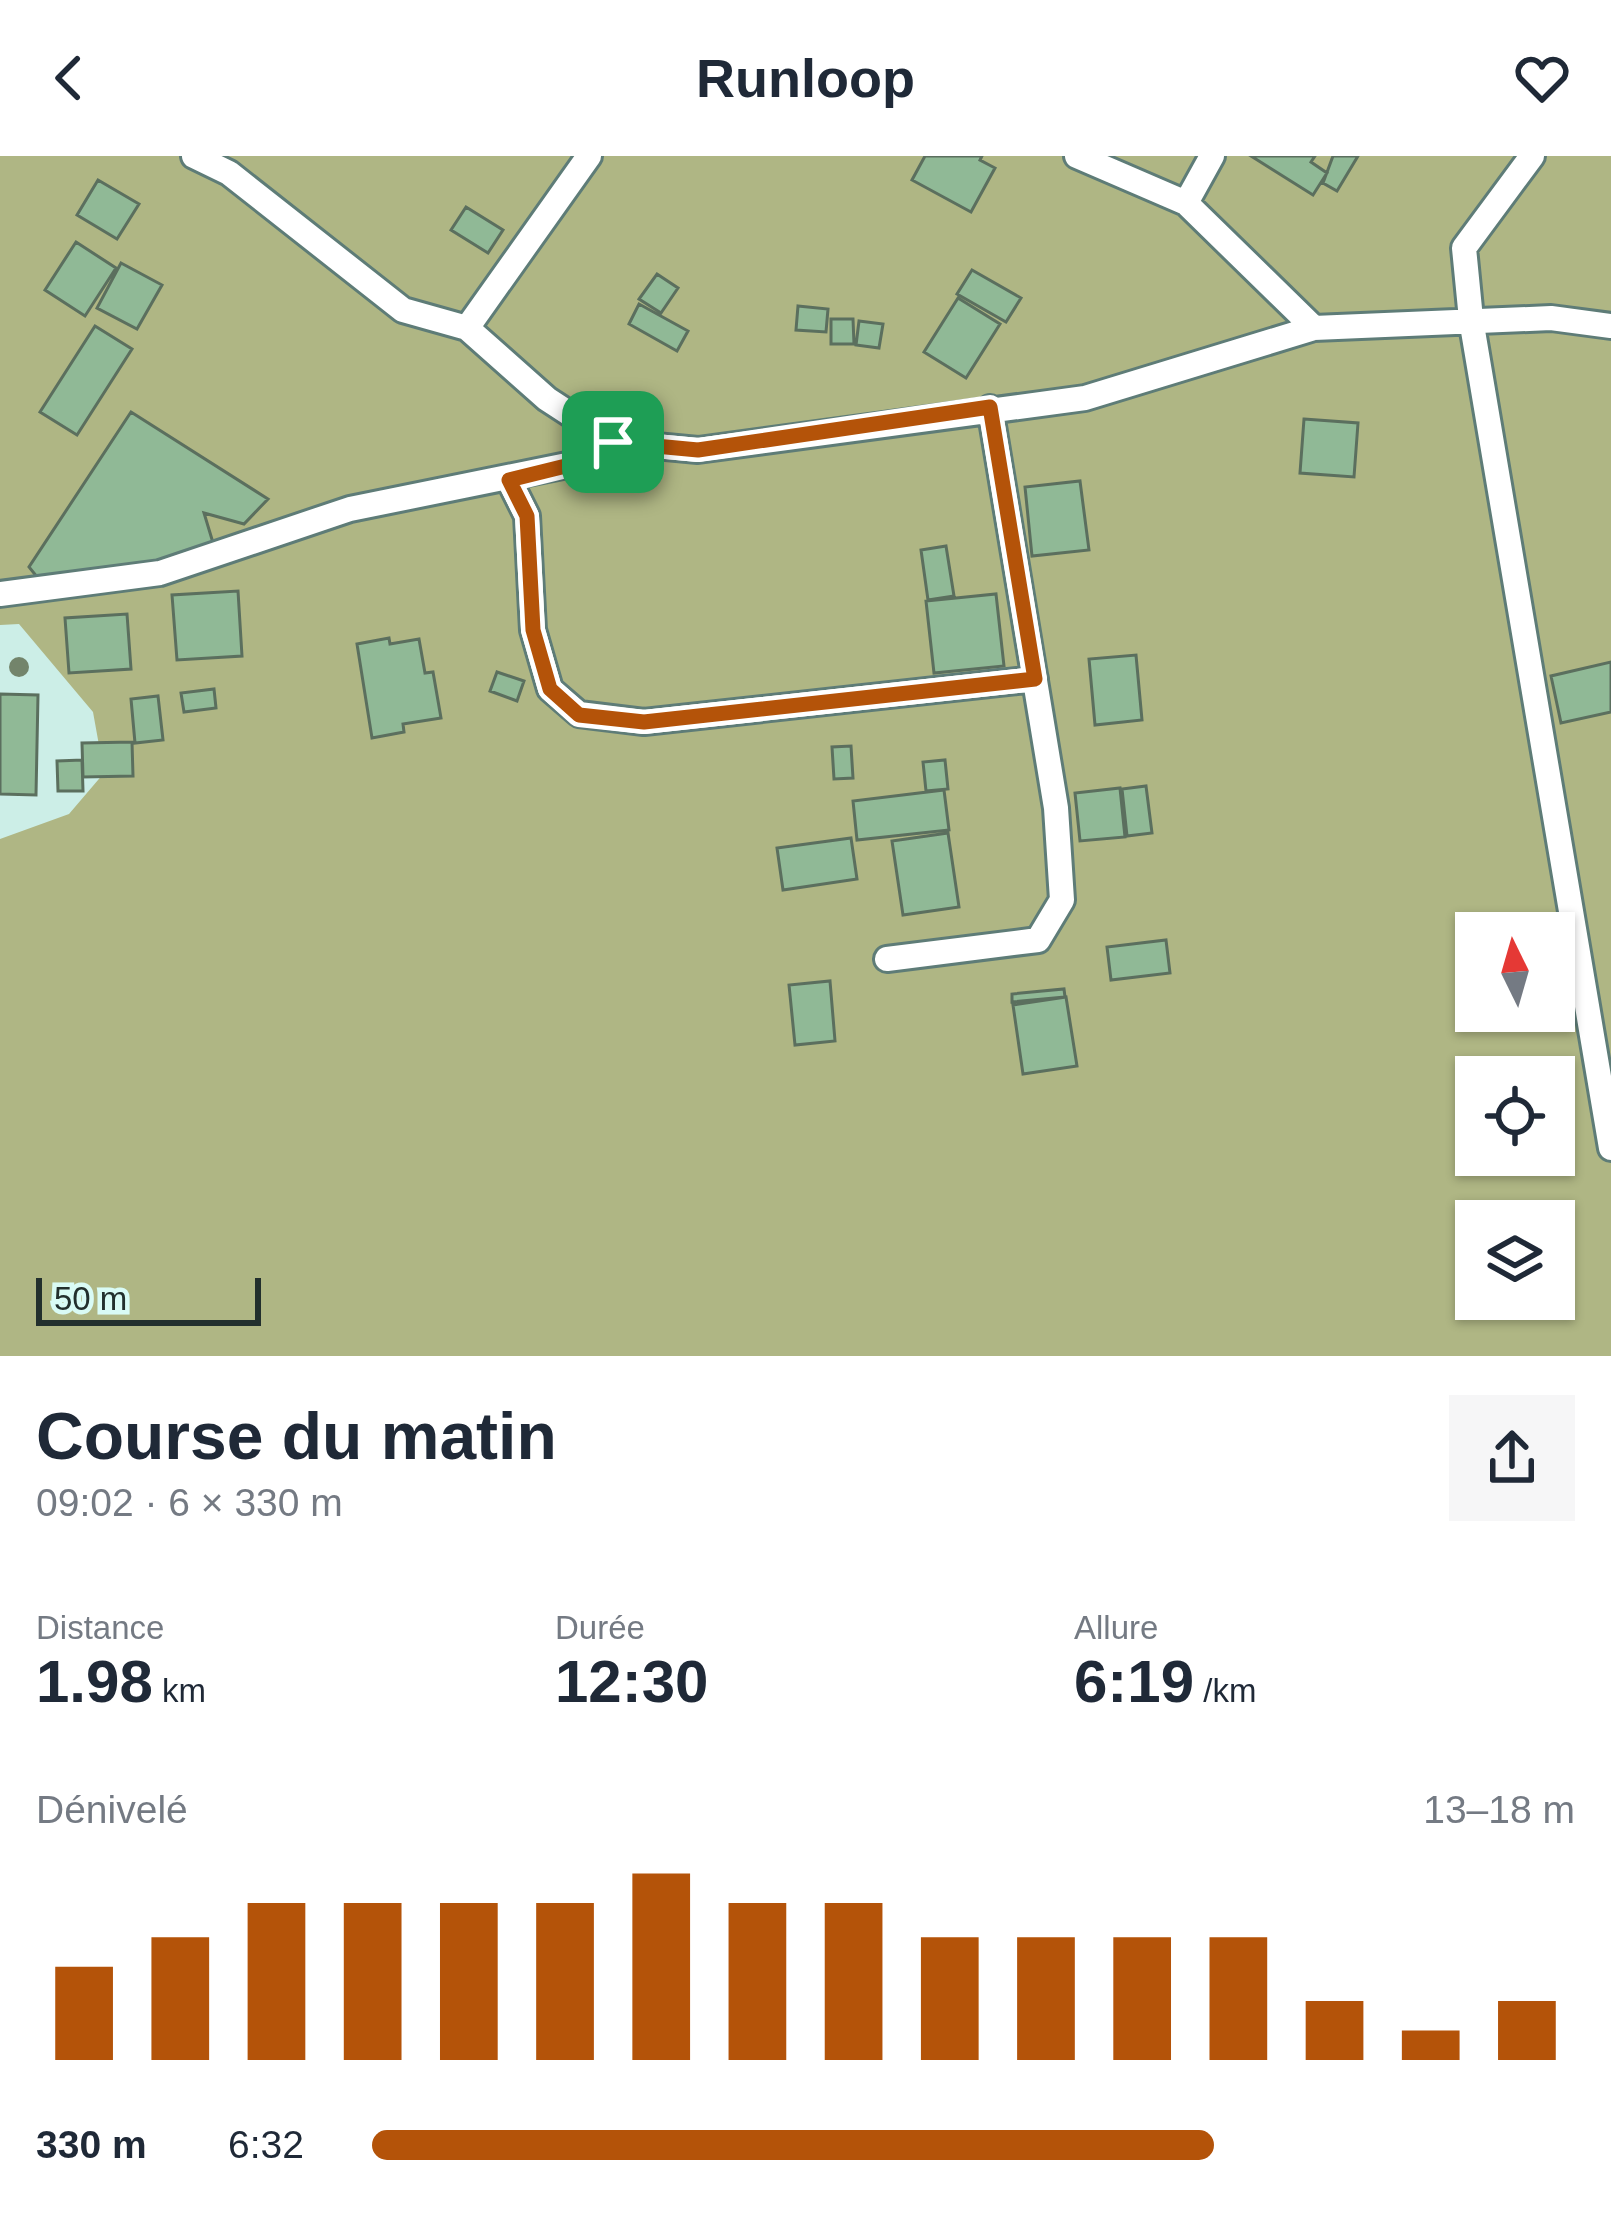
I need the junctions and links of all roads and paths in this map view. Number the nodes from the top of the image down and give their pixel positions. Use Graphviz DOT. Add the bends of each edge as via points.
graph roads {
  1 [pos="194,156"];
  2 [pos="589,156"];
  3 [pos="1077,156"];
  4 [pos="1212,156"];
  5 [pos="1532,156"];
  6 [pos="1186,203"];
  7 [pos="1471,319"];
  8 [pos="1611,326"];
  9 [pos="467,328"];
  10 [pos="1314,328"];
  11 [pos="990,407"];
  12 [pos="613,442"];
  13 [pos="509,480"];
  14 [pos="0,594"];
  15 [pos="1035,679"];
  16 [pos="886,958"];
  17 [pos="1611,1148"];
  1 -- 9 [label="street" via="229,173 403,310"];
  2 -- 9 [label="street"];
  3 -- 6 [label="street"];
  4 -- 6 [label="street"];
  5 -- 7 [label="street" via="1464,248"];
  6 -- 10 [label="street"];
  7 -- 8 [label="street"];
  7 -- 10 [label="street"];
  7 -- 17 [label="street"];
  9 -- 12 [label="street" via="548,399"];
  10 -- 11 [label="street" via="1085,398"];
  11 -- 12 [label="street" via="698,450"];
  11 -- 15 [label="street"];
  12 -- 13 [label="street" via="582,462"];
  13 -- 14 [label="street" via="350,509 160,573"];
  13 -- 15 [label="street" via="527,516 533,630 550,689 579,715 644,722"];
  15 -- 16 [label="street" via="1062,899 1038,940"];
}
